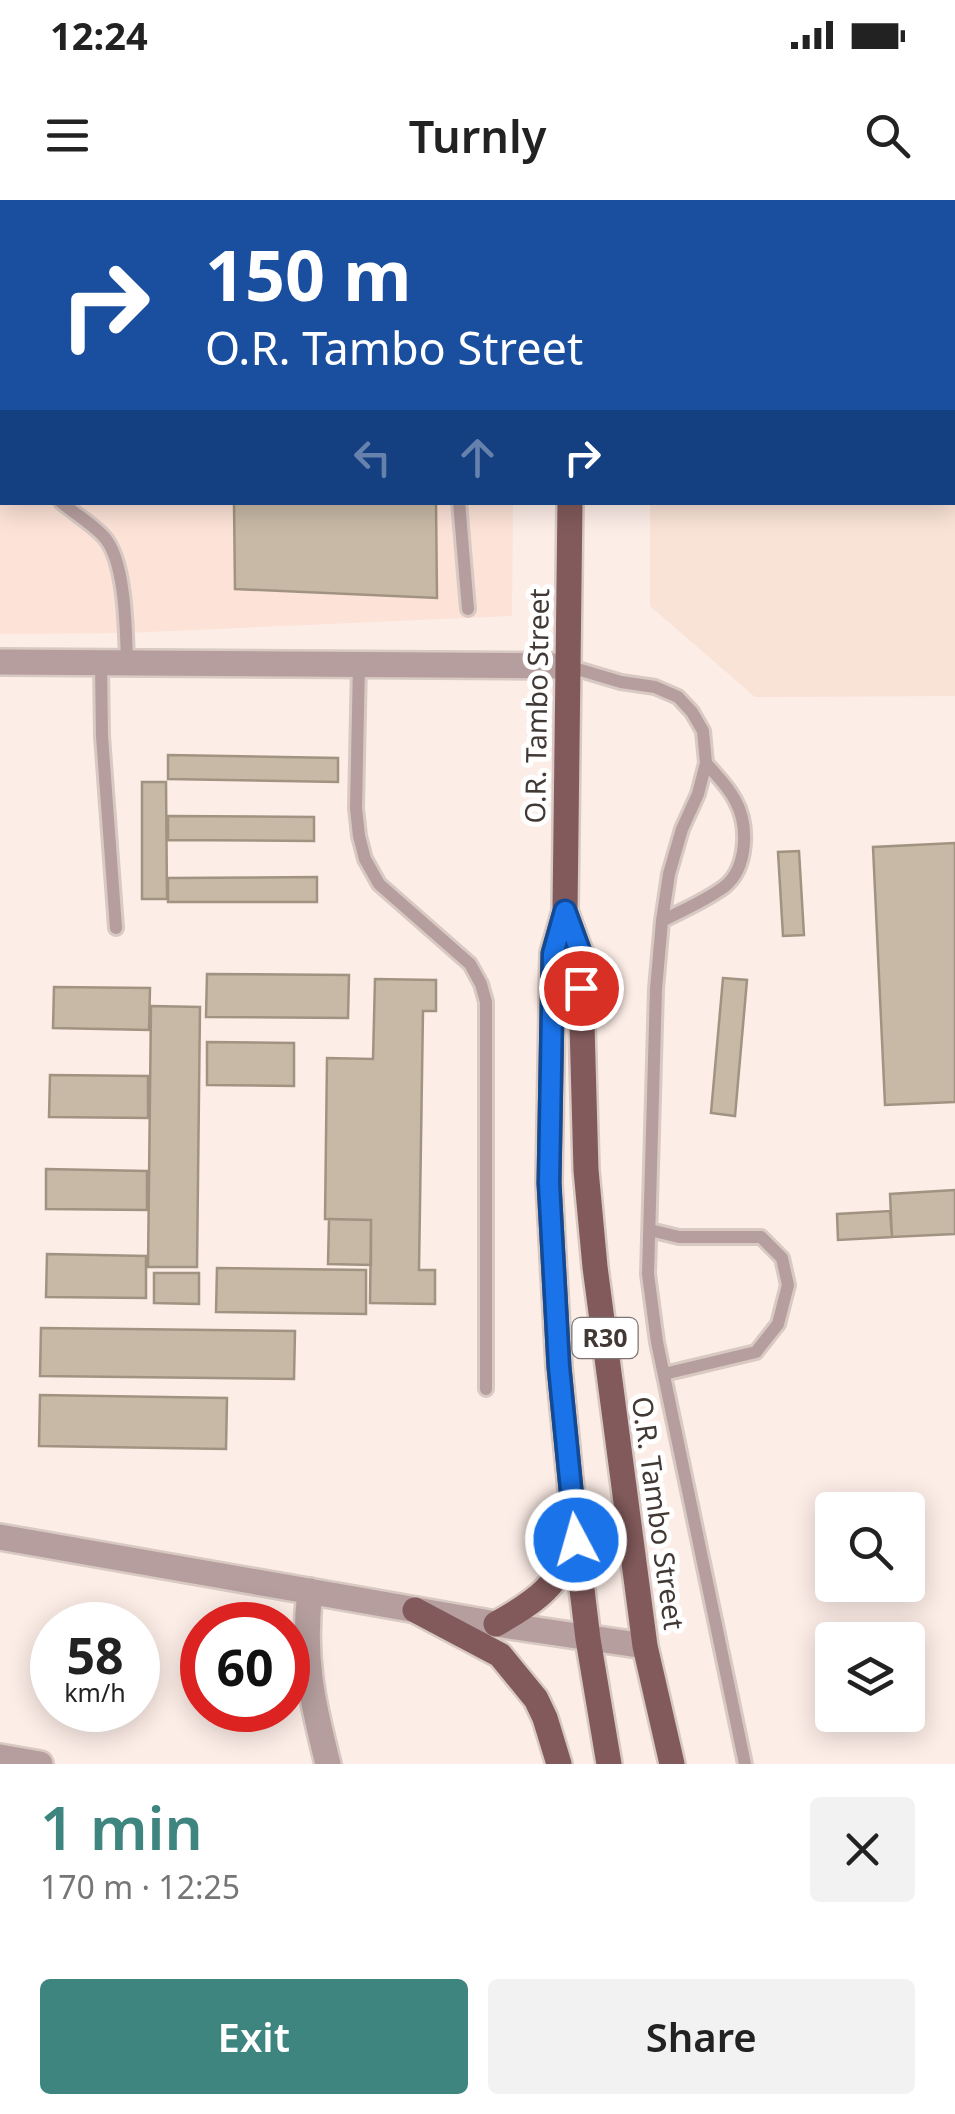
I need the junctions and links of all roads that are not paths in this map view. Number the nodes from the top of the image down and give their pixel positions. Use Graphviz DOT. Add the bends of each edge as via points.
graph roads {
  1 [pos="65,505"];
  2 [pos="460,505"];
  3 [pos="570,505"];
  4 [pos="468,610"];
  5 [pos="0,662"];
  6 [pos="101,664"];
  7 [pos="127,664"];
  8 [pos="359,664"];
  9 [pos="567,666"];
  10 [pos="706,763"];
  11 [pos="565,911"];
  12 [pos="662,921"];
  13 [pos="116,928"];
  14 [pos="650,1230"];
  15 [pos="664,1374"];
  16 [pos="486,1389"];
  17 [pos="0,1537"];
  18 [pos="576,1540"];
  19 [pos="310,1591"];
  20 [pos="414,1610"];
  21 [pos="496,1624"];
  22 [pos="588,1639"];
  23 [pos="645,1646"];
  24 [pos="0,1757"];
  25 [pos="40,1764"];
  26 [pos="328,1764"];
  27 [pos="559,1764"];
  28 [pos="609,1764"];
  29 [pos="672,1764"];
  30 [pos="745,1764"];
  1 -- 7 [label="lane" via="106,540 116,561"];
  2 -- 4 [label="lane"];
  3 -- 9 [label="main road, O.R. Tambo Street / R30"];
  5 -- 6 [label="street"];
  6 -- 7 [label="street"];
  6 -- 13 [label="lane"];
  7 -- 8 [label="street"];
  8 -- 9 [label="street"];
  8 -- 16 [label="lane" via="356,808 365,859 380,884 470,964 486,1002"];
  9 -- 10 [label="lane" via="678,697 704,731"];
  9 -- 11 [label="main road, O.R. Tambo Street / R30"];
  10 -- 12 [label="lane" via="678,844"];
  10 -- 12 [label="lane" via="736,801 742,820 739,867 727,885"];
  11 -- 18 [label="main road, O.R. Tambo Street / R30" via="553,954 549,1183"];
  11 -- 23 [label="main road, O.R. Tambo Street / R30" via="580,952 588,1190"];
  12 -- 14 [label="lane"];
  14 -- 15 [label="lane" via="648,1274"];
  14 -- 15 [label="lane" via="678,1237 761,1237 782,1258 788,1286 778,1324 756,1352"];
  15 -- 30 [label="lane"];
  17 -- 19 [label="street"];
  18 -- 21 [label="main road" via="543,1594"];
  18 -- 22 [label="main road, O.R. Tambo Street / R30"];
  19 -- 20 [label="street"];
  19 -- 26 [label="street" via="307,1660"];
  20 -- 21 [label="street"];
  20 -- 27 [label="main road" via="500,1655 536,1700"];
  21 -- 22 [label="street"];
  22 -- 23 [label="street"];
  22 -- 28 [label="main road, O.R. Tambo Street / R30"];
  23 -- 29 [label="main road, O.R. Tambo Street / R30"];
  24 -- 25 [label="street"];
}
